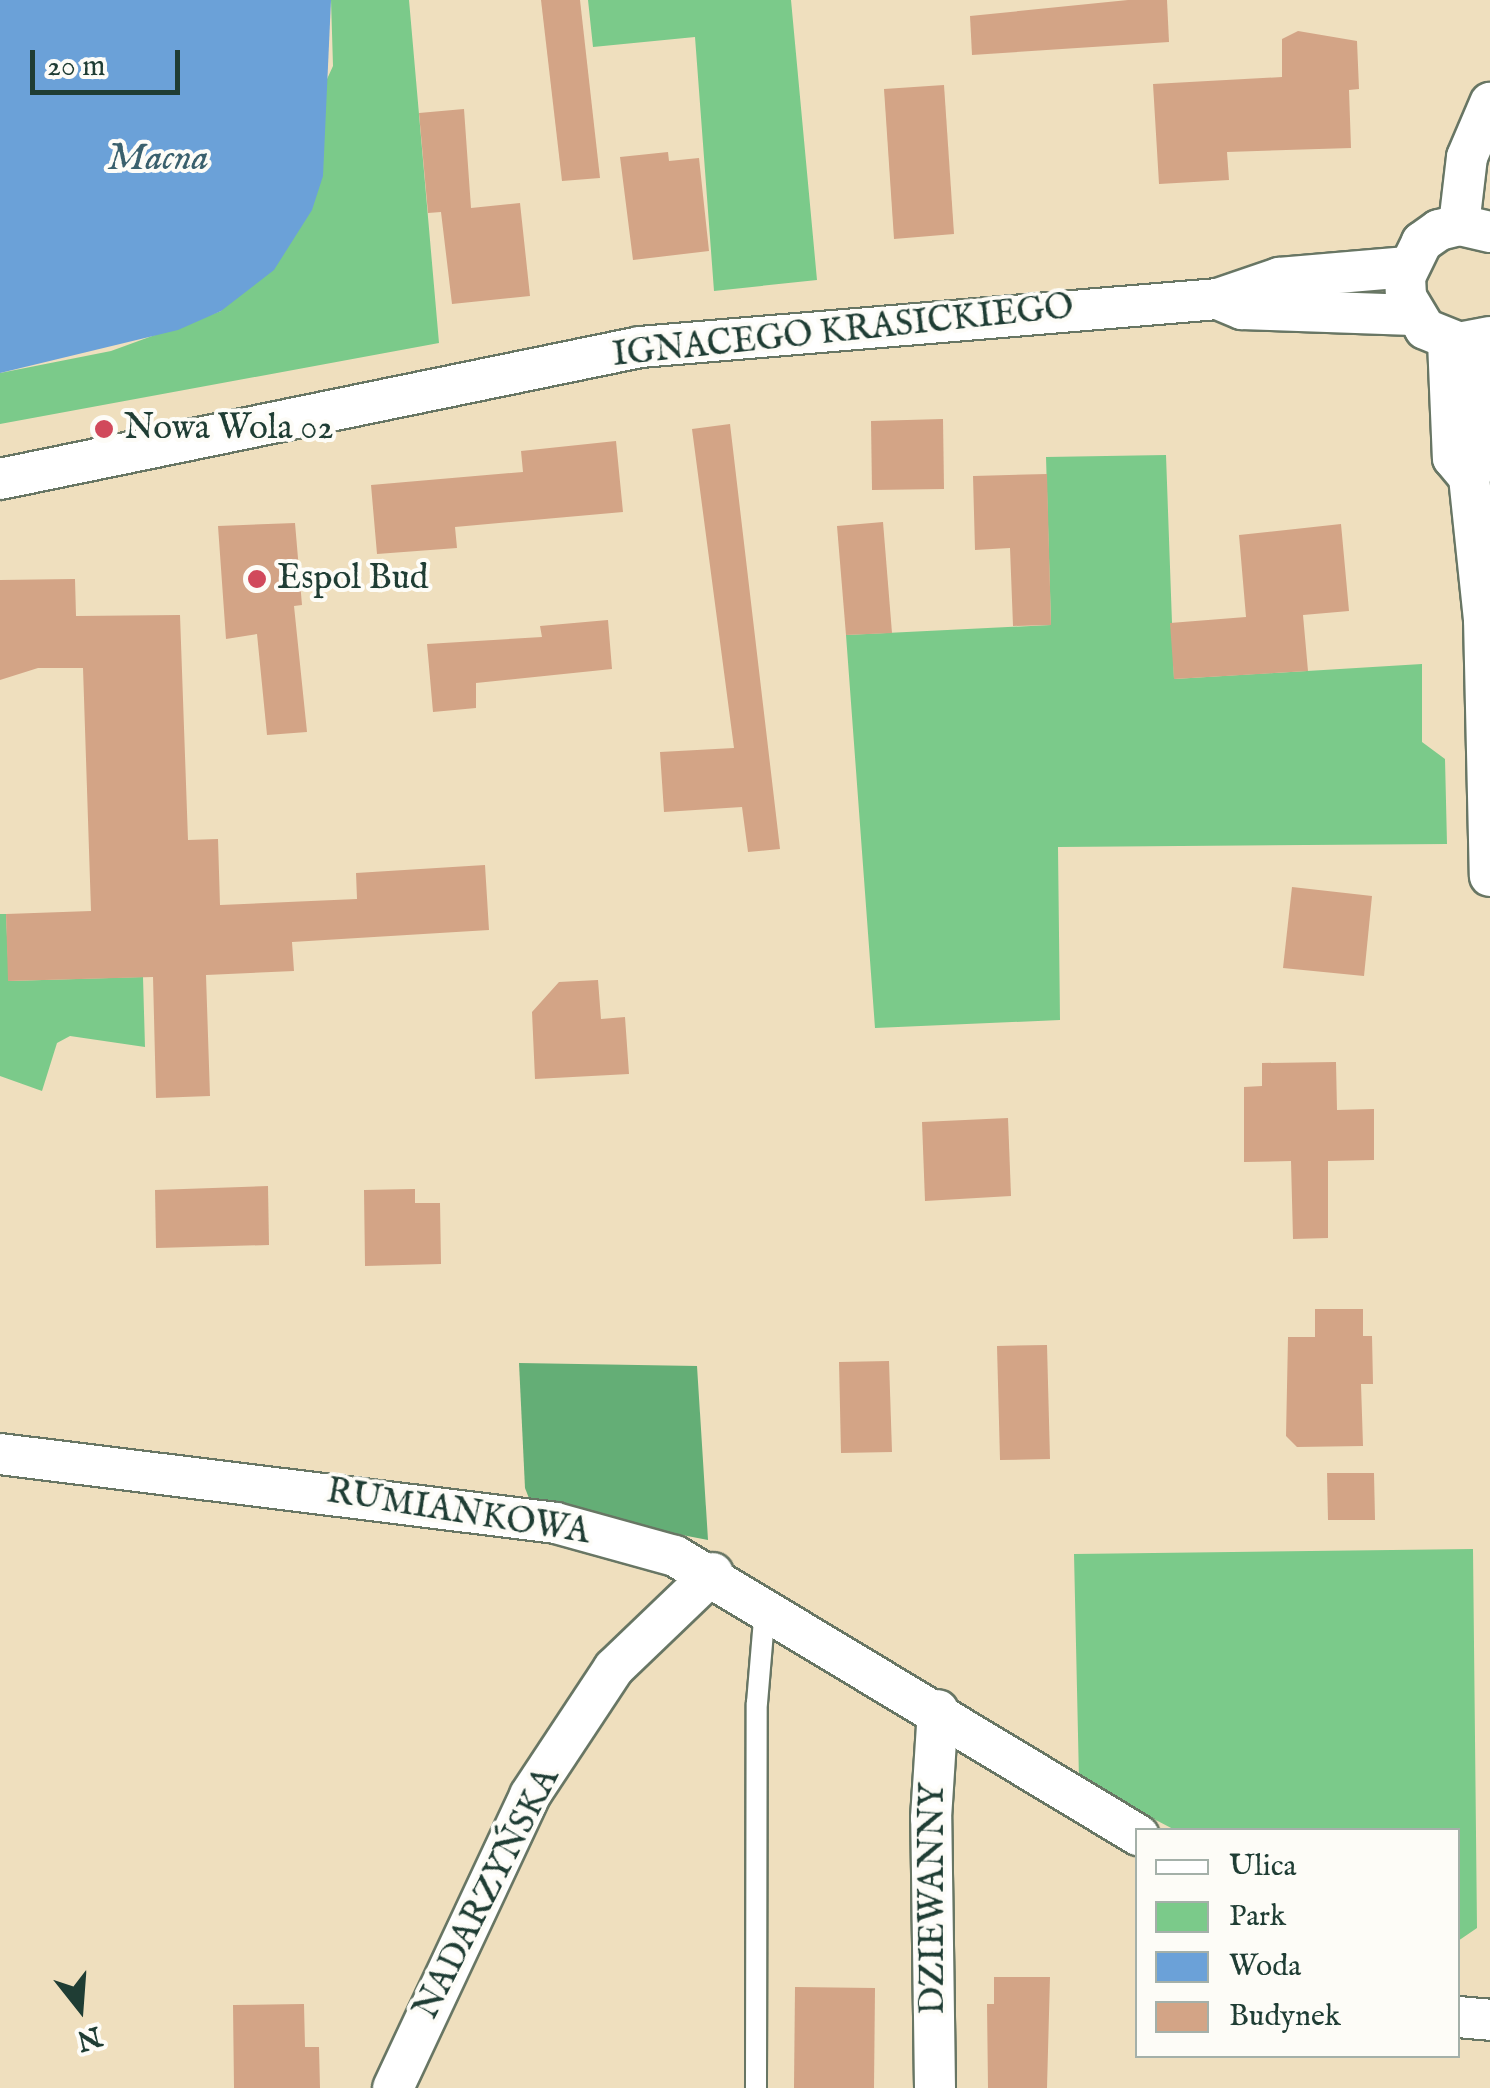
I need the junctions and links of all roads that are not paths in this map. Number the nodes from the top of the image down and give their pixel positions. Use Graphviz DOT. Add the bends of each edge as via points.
graph roads {
  1 [pos="1490,103"];
  2 [pos="1474,229"];
  3 [pos="1408,267"];
  4 [pos="1218,299"];
  5 [pos="1413,315"];
  6 [pos="1475,339"];
  7 [pos="0,479"];
  8 [pos="1490,876"];
  9 [pos="0,1454"];
  10 [pos="713,1573"];
  11 [pos="765,1605"];
  12 [pos="938,1710"];
  13 [pos="1135,1833"];
  14 [pos="1460,2017"];
  15 [pos="1490,2020"];
  16 [pos="393,2088"];
  17 [pos="756,2088"];
  18 [pos="935,2088"];
  1 -- 2 [label="street" via="1467,157"];
  2 -- 3 [label="street" via="1422,242"];
  3 -- 4 [label="street, IGNACEGO KRASICKIEGO" via="1279,278"];
  3 -- 5 [label="street" via="1406,297"];
  4 -- 5 [label="street, IGNACEGO KRASICKIEGO" via="1242,309"];
  4 -- 7 [label="street, IGNACEGO KRASICKIEGO" via="640,347"];
  5 -- 6 [label="street"];
  6 -- 8 [label="street" via="1453,458 1469,477 1484,619"];
  9 -- 10 [label="street, RUMIANKOWA" via="556,1523"];
  10 -- 11 [label="street, RUMIANKOWA"];
  10 -- 16 [label="street, NADARZYŃSKA" via="614,1668 530,1795"];
  11 -- 12 [label="street, RUMIANKOWA"];
  11 -- 17 [label="lane" via="757,1703"];
  12 -- 13 [label="street, RUMIANKOWA"];
  12 -- 18 [label="street, DZIEWANNY" via="932,1818"];
  14 -- 15 [label="street"];
}
